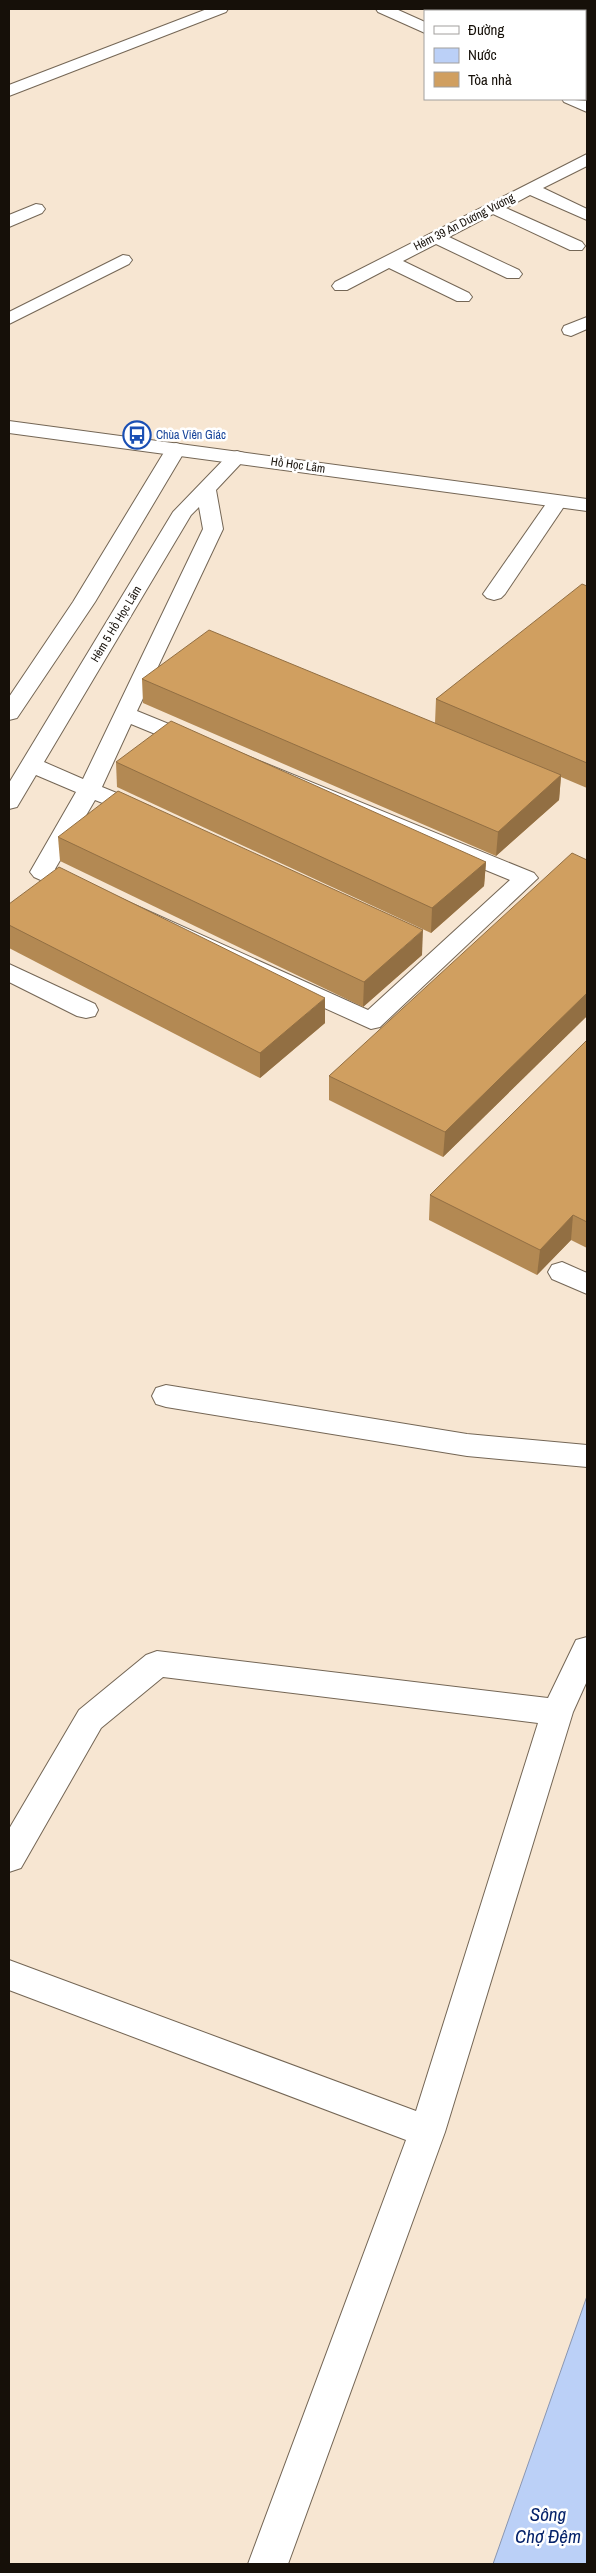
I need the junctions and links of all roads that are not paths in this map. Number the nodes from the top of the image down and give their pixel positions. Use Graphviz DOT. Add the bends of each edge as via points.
graph roads {
  1 [pos="220,9"];
  2 [pos="384,9"];
  3 [pos="424,28"];
  4 [pos="9,92"];
  5 [pos="572,100"];
  6 [pos="587,107"];
  7 [pos="587,159"];
  8 [pos="530,189"];
  9 [pos="492,208"];
  10 [pos="36,209"];
  11 [pos="587,215"];
  12 [pos="9,222"];
  13 [pos="435,237"];
  14 [pos="576,246"];
  15 [pos="123,260"];
  16 [pos="388,261"];
  17 [pos="513,274"];
  18 [pos="341,286"];
  19 [pos="463,297"];
  20 [pos="9,319"];
  21 [pos="9,427"];
  22 [pos="176,449"];
  23 [pos="237,457"];
  24 [pos="206,489"];
  25 [pos="557,502"];
  26 [pos="587,505"];
  27 [pos="494,594"];
  28 [pos="9,713"];
  29 [pos="124,714"];
  30 [pos="31,765"];
  31 [pos="89,790"];
  32 [pos="9,802"];
  33 [pos="161,819"];
  34 [pos="9,972"];
  35 [pos="86,1010"];
  36 [pos="562,1272"];
  37 [pos="587,1284"];
  38 [pos="166,1396"];
  39 [pos="587,1456"];
  40 [pos="587,1649"];
  41 [pos="557,1712"];
  42 [pos="9,1858"];
  43 [pos="9,1975"];
  44 [pos="427,2132"];
  45 [pos="268,2564"];
  1 -- 4 [label="street"];
  2 -- 3 [label="street"];
  5 -- 6 [label="street"];
  7 -- 8 [label="street, Hẻm 39 An Dương Vương"];
  8 -- 9 [label="street, Hẻm 39 An Dương Vương"];
  8 -- 11 [label="street"];
  9 -- 13 [label="street, Hẻm 39 An Dương Vương"];
  9 -- 14 [label="street"];
  10 -- 12 [label="street"];
  13 -- 16 [label="street, Hẻm 39 An Dương Vương"];
  13 -- 17 [label="street"];
  15 -- 20 [label="street"];
  16 -- 18 [label="street, Hẻm 39 An Dương Vương"];
  16 -- 19 [label="street"];
  21 -- 22 [label="street, Hồ Học Lãm"];
  22 -- 23 [label="street, Hồ Học Lãm"];
  22 -- 28 [label="street" via="84,602"];
  23 -- 24 [label="street, Hẻm 5 Hồ Học Lãm"];
  23 -- 25 [label="street, Hồ Học Lãm"];
  24 -- 29 [label="street" via="213,530"];
  24 -- 30 [label="street, Hẻm 5 Hồ Học Lãm" via="184,512"];
  25 -- 26 [label="street, Hồ Học Lãm"];
  25 -- 27 [label="street"];
  29 -- 31 [label="street"];
  29 -- 31 [label="street" via="526,878 438,947 371,1021 42,872"];
  30 -- 31 [label="street"];
  30 -- 32 [label="street, Hẻm 5 Hồ Học Lãm"];
  31 -- 33 [label="street"];
  34 -- 35 [label="street"];
  36 -- 37 [label="street"];
  38 -- 39 [label="street" via="467,1445"];
  40 -- 41 [label="street"];
  41 -- 42 [label="street" via="157,1664 90,1719"];
  41 -- 44 [label="street"];
  43 -- 44 [label="street"];
  44 -- 45 [label="street"];
}
